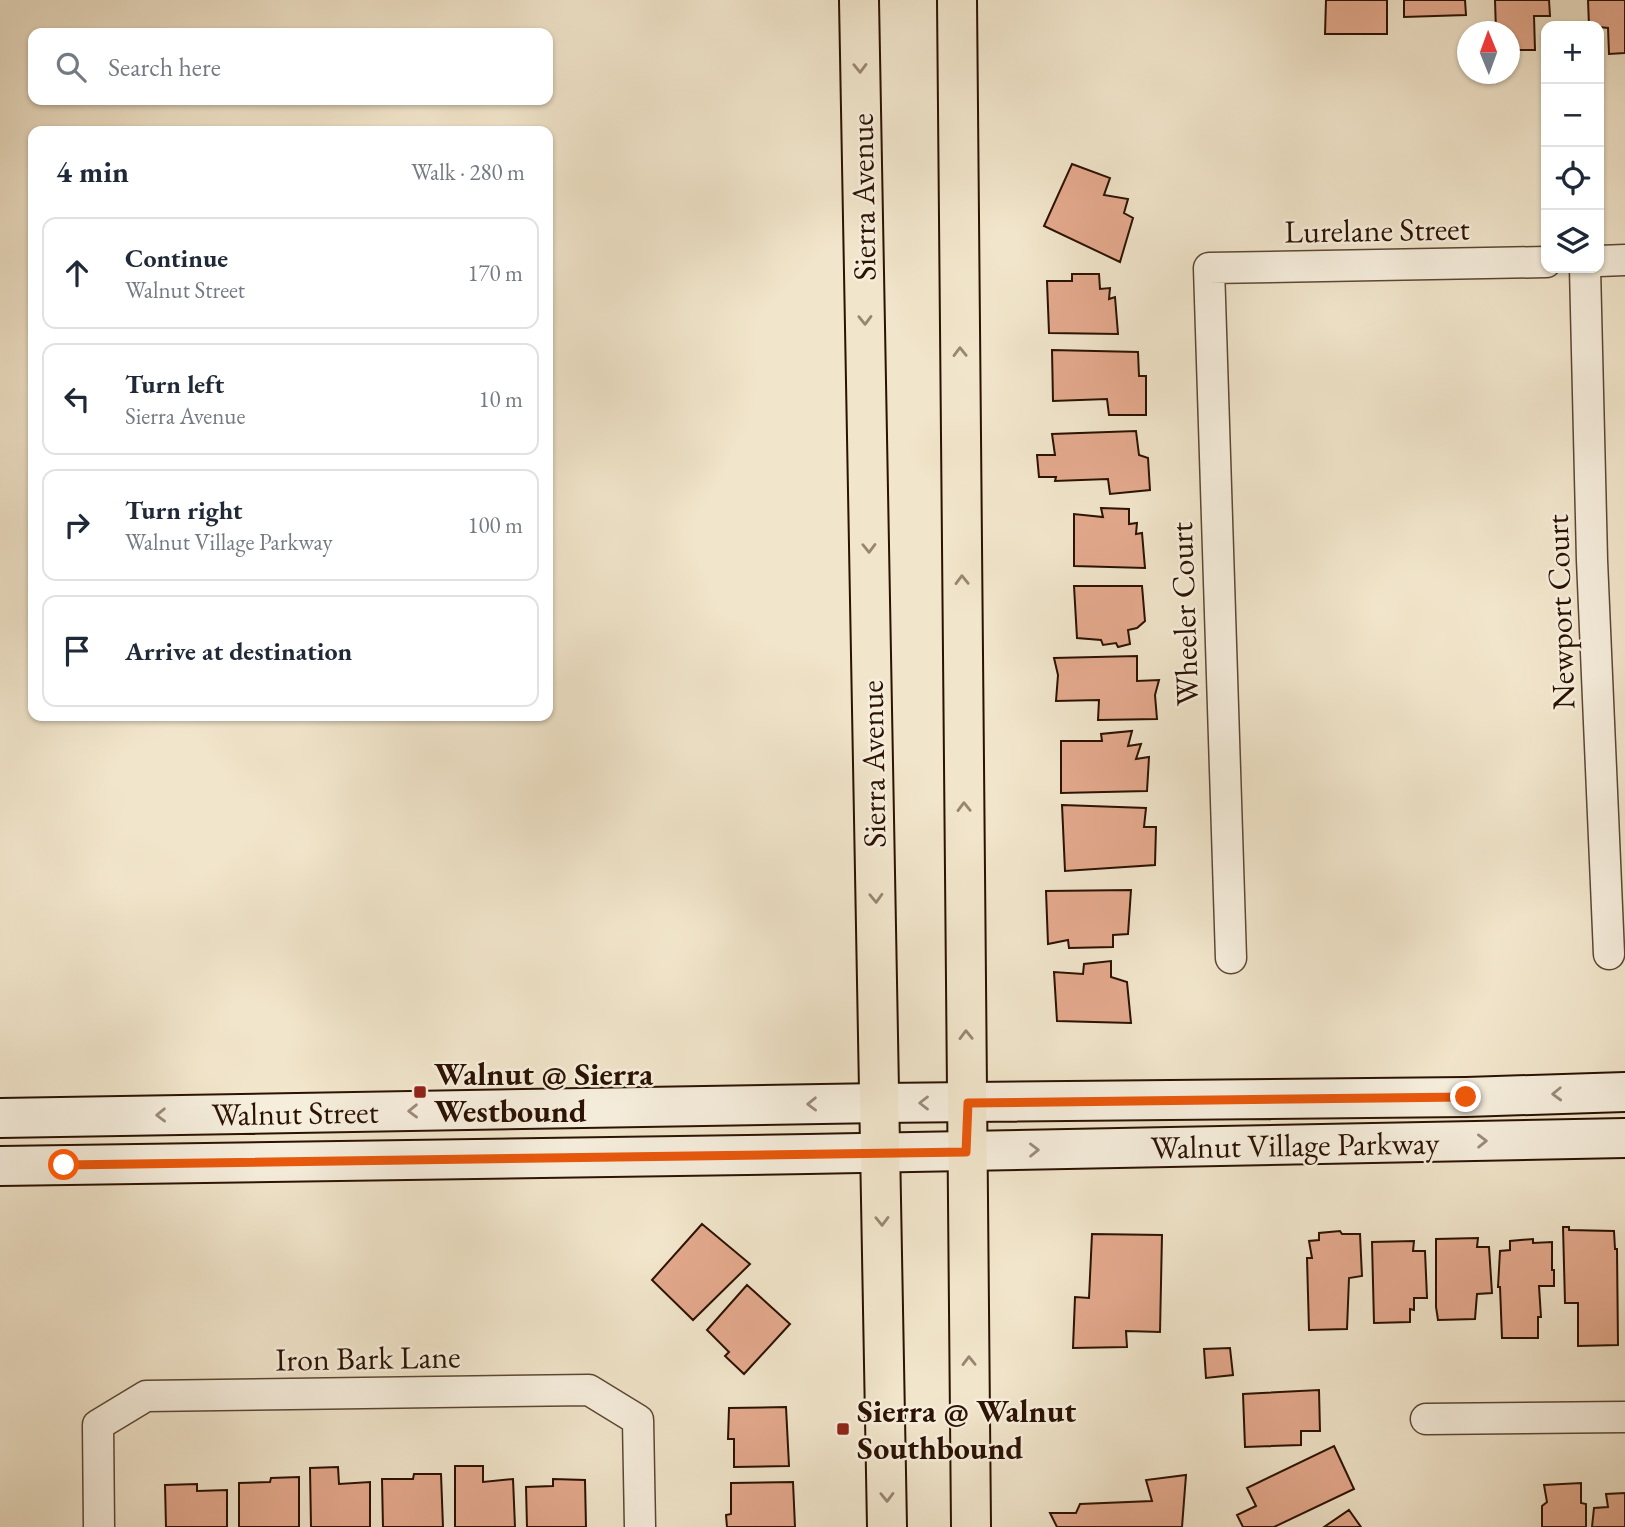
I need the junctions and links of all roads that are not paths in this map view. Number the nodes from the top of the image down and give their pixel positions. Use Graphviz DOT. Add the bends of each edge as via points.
graph roads {
  1 [pos="859,0"];
  2 [pos="957,0"];
  3 [pos="1625,260"];
  4 [pos="1604,261"];
  5 [pos="1541,262"];
  6 [pos="1209,268"];
  7 [pos="1585,273"];
  8 [pos="1609,954"];
  9 [pos="1231,958"];
  10 [pos="1625,1092"];
  11 [pos="881,1103"];
  12 [pos="968,1103"];
  13 [pos="0,1118"];
  14 [pos="1625,1138"];
  15 [pos="966,1152"];
  16 [pos="881,1153"];
  17 [pos="0,1166"];
  18 [pos="1625,1417"];
  19 [pos="1426,1419"];
  20 [pos="99,1527"];
  21 [pos="640,1527"];
  22 [pos="887,1527"];
  23 [pos="971,1527"];
  1 -- 11 [label="main road, Sierra Avenue, one-way"];
  12 -- 2 [label="main road, one-way"];
  3 -- 4 [label="street"];
  5 -- 6 [label="street, Lurelane Street"];
  6 -- 9 [label="street, Wheeler Court"];
  7 -- 8 [label="street, Newport Court"];
  10 -- 12 [label="street, Walnut Village Parkway, one-way"];
  12 -- 11 [label="street, Walnut Street, one-way"];
  11 -- 13 [label="street, Walnut Street, one-way"];
  11 -- 16 [label="main road, Sierra Avenue"];
  12 -- 15 [label="main road"];
  15 -- 14 [label="street, Walnut Village Parkway, one-way"];
  15 -- 16 [label="street, Walnut Street"];
  23 -- 15 [label="main road, one-way"];
  16 -- 17 [label="street, Walnut Street"];
  16 -- 22 [label="main road, Sierra Avenue, one-way"];
  18 -- 19 [label="street"];
  20 -- 21 [label="street, Iron Bark Lane" via="98,1424 146,1396 589,1390 638,1420"];
}
